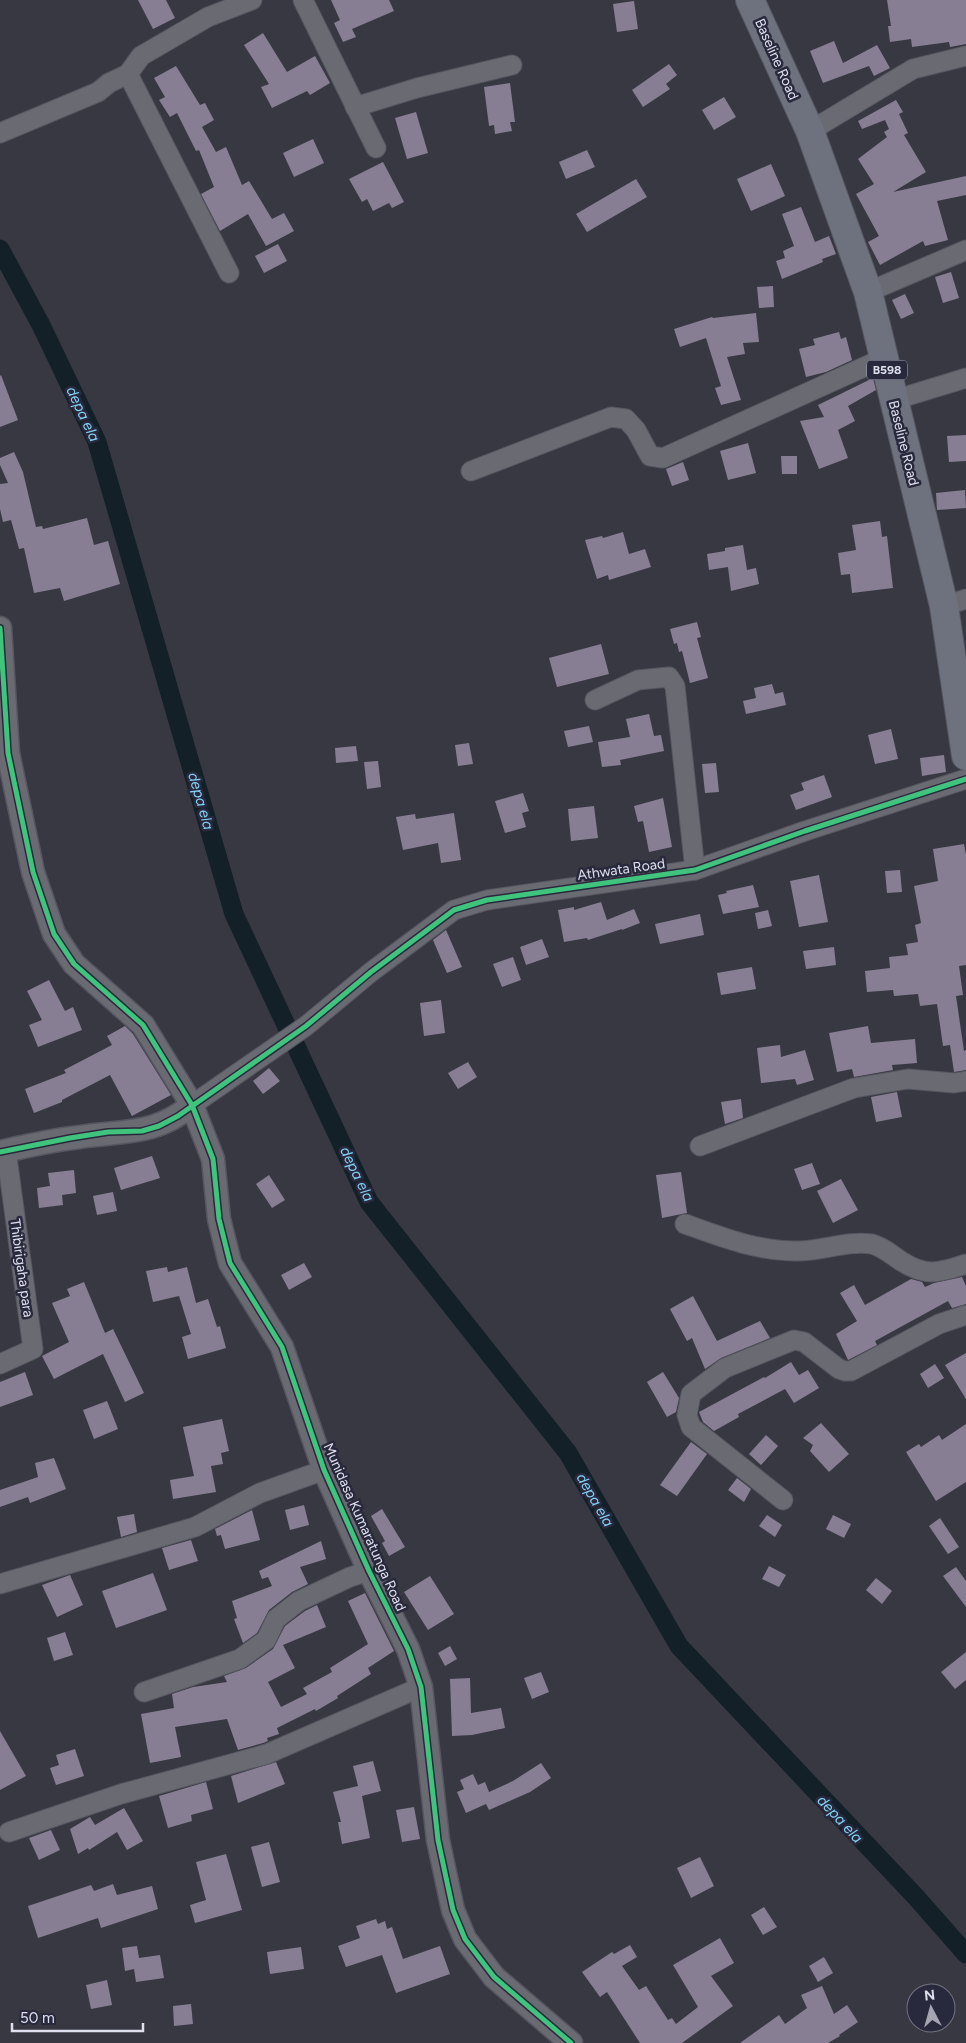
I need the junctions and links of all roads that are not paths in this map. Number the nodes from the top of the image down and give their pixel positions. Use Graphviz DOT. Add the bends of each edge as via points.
graph roads {
  1 [pos="252,0"];
  2 [pos="303,0"];
  3 [pos="750,0"];
  4 [pos="966,56"];
  5 [pos="512,64"];
  6 [pos="128,74"];
  7 [pos="355,107"];
  8 [pos="810,131"];
  9 [pos="0,133"];
  10 [pos="376,148"];
  11 [pos="966,250"];
  12 [pos="229,273"];
  13 [pos="868,292"];
  14 [pos="884,358"];
  15 [pos="966,378"];
  16 [pos="894,400"];
  17 [pos="471,471"];
  18 [pos="955,602"];
  19 [pos="1,632"];
  20 [pos="595,700"];
  21 [pos="966,755"];
  22 [pos="966,780"];
  23 [pos="695,870"];
  24 [pos="966,1081"];
  25 [pos="192,1105"];
  26 [pos="700,1146"];
  27 [pos="3,1151"];
  28 [pos="685,1224"];
  29 [pos="966,1264"];
  30 [pos="966,1315"];
  31 [pos="0,1364"];
  32 [pos="324,1470"];
  33 [pos="783,1500"];
  34 [pos="369,1571"];
  35 [pos="0,1584"];
  36 [pos="421,1686"];
  37 [pos="144,1692"];
  38 [pos="9,1832"];
  39 [pos="571,2043"];
  1 -- 6 [label="street" via="208,17 141,56"];
  2 -- 7 [label="street"];
  3 -- 8 [label="main road, Baseline Road / B598"];
  4 -- 8 [label="street" via="913,69"];
  5 -- 7 [label="street"];
  6 -- 9 [label="street" via="98,92"];
  6 -- 12 [label="street"];
  7 -- 10 [label="street"];
  8 -- 13 [label="main road, Baseline Road / B598"];
  11 -- 13 [label="street"];
  13 -- 14 [label="main road, Baseline Road / B598"];
  14 -- 16 [label="main road, Baseline Road / B598"];
  14 -- 17 [label="street" via="663,458 650,456 626,419 611,417"];
  15 -- 16 [label="street"];
  16 -- 18 [label="main road, Baseline Road / B598"];
  18 -- 21 [label="main road, Baseline Road / B598"];
  19 -- 25 [label="street, Munidasa Kumaratunga Road" via="8,753 34,872 54,934 74,964 143,1026"];
  20 -- 23 [label="street" via="638,680 669,677 675,686"];
  22 -- 23 [label="street, Athwata Road"];
  23 -- 25 [label="street, Athwata Road" via="486,900 454,910 306,1026"];
  24 -- 26 [label="street" via="954,1084 908,1079 854,1088"];
  25 -- 27 [label="street" via="178,1116 142,1131 89,1135"];
  25 -- 32 [label="street, Munidasa Kumaratunga Road" via="213,1159 219,1219 230,1263 282,1347"];
  27 -- 31 [label="street, Thibirigaha para" via="33,1349"];
  28 -- 29 [label="street" via="761,1248 796,1252 872,1244 922,1272 937,1273"];
  30 -- 33 [label="street" via="938,1324 845,1372 804,1342 794,1340 725,1368 691,1394 687,1415 691,1427"];
  32 -- 34 [label="street, Munidasa Kumaratunga Road"];
  32 -- 35 [label="street" via="260,1493 195,1527"];
  34 -- 36 [label="street, Munidasa Kumaratunga Road" via="408,1649"];
  34 -- 37 [label="street" via="299,1601 276,1619 266,1640 240,1659"];
  36 -- 38 [label="street" via="268,1754 121,1794"];
  36 -- 39 [label="street, Munidasa Kumaratunga Road" via="438,1840 456,1917 466,1939 494,1977"];
}
